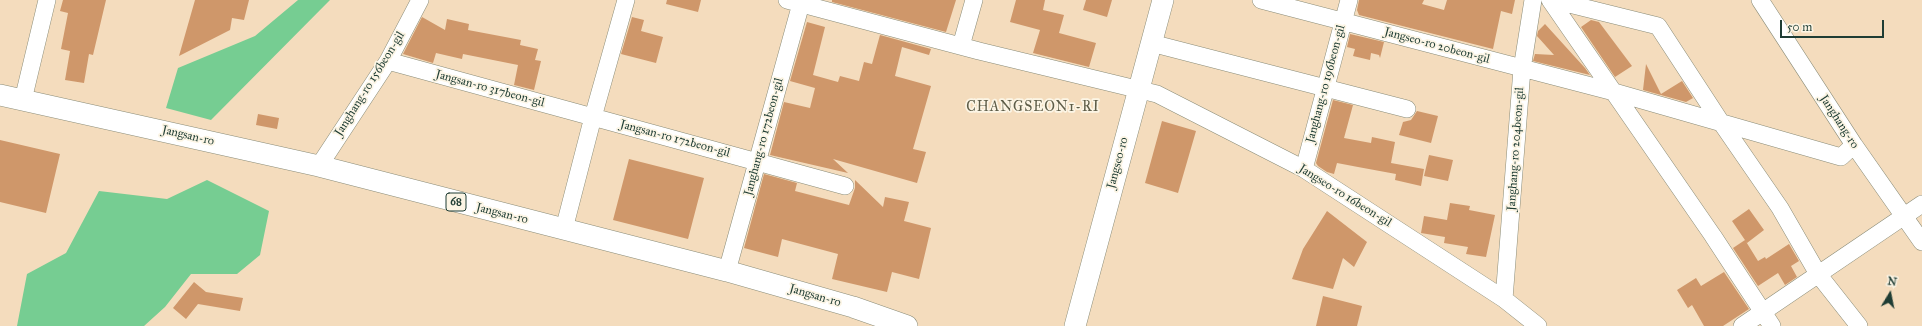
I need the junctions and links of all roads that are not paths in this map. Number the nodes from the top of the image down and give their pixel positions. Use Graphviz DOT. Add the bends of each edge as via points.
graph roads {
  1 [pos="47,0"];
  2 [pos="420,0"];
  3 [pos="626,0"];
  4 [pos="974,0"];
  5 [pos="1163,0"];
  6 [pos="1261,0"];
  7 [pos="1348,0"];
  8 [pos="1533,0"];
  9 [pos="1551,0"];
  10 [pos="1760,0"];
  11 [pos="797,1"];
  12 [pos="1609,7"];
  13 [pos="1343,21"];
  14 [pos="1151,43"];
  15 [pos="961,46"];
  16 [pos="388,61"];
  17 [pos="1522,69"];
  18 [pos="1138,89"];
  19 [pos="1325,89"];
  20 [pos="1614,92"];
  21 [pos="0,95"];
  22 [pos="23,100"];
  23 [pos="1407,109"];
  24 [pos="593,117"];
  25 [pos="1720,121"];
  26 [pos="1854,145"];
  27 [pos="757,162"];
  28 [pos="319,166"];
  29 [pos="1304,169"];
  30 [pos="846,186"];
  31 [pos="1922,204"];
  32 [pos="1904,216"];
  33 [pos="564,229"];
  34 [pos="1922,242"];
  35 [pos="727,271"];
  36 [pos="1818,274"];
  37 [pos="1504,299"];
  38 [pos="1763,311"];
  39 [pos="907,326"];
  40 [pos="1075,326"];
  41 [pos="1538,326"];
  42 [pos="1742,326"];
  43 [pos="1772,326"];
  44 [pos="1859,326"];
  1 -- 22 [label="street"];
  2 -- 16 [label="street, Janghang-ro 156beon-gil"];
  3 -- 24 [label="street"];
  4 -- 15 [label="street"];
  5 -- 14 [label="main road, Jangseo-ro"];
  6 -- 13 [label="street, Jangseo-ro 20beon-gil"];
  7 -- 13 [label="street, Janghang-ro 196beon-gil"];
  8 -- 17 [label="street, Janghang-ro 204beon-gil"];
  9 -- 12 [label="street"];
  9 -- 20 [label="street"];
  10 -- 26 [label="street, Janghang-ro"];
  11 -- 15 [label="street, Jangseo-ro 16beon-gil"];
  11 -- 27 [label="street, Janghang-ro 172beon-gil"];
  12 -- 25 [label="street" via="1658,26"];
  13 -- 17 [label="street, Jangseo-ro 20beon-gil"];
  13 -- 19 [label="street, Janghang-ro 196beon-gil"];
  14 -- 18 [label="main road, Jangseo-ro"];
  14 -- 19 [label="street"];
  15 -- 18 [label="street, Jangseo-ro 16beon-gil"];
  16 -- 24 [label="street, Jangsan-ro 317beon-gil"];
  16 -- 28 [label="street, Janghang-ro 156beon-gil"];
  17 -- 20 [label="street, Jangseo-ro 20beon-gil"];
  17 -- 37 [label="street, Janghang-ro 204beon-gil"];
  18 -- 29 [label="street, Jangseo-ro 16beon-gil" via="1157,94"];
  18 -- 40 [label="main road, Jangseo-ro"];
  19 -- 23 [label="street"];
  19 -- 29 [label="street, Janghang-ro 196beon-gil"];
  20 -- 25 [label="street, Jangseo-ro 20beon-gil"];
  20 -- 38 [label="street"];
  21 -- 22 [label="main road, Jangsan-ro / 68"];
  22 -- 28 [label="main road, Jangsan-ro / 68"];
  24 -- 27 [label="street, Jangsan-ro 172beon-gil"];
  24 -- 33 [label="street"];
  25 -- 26 [label="street, Jangseo-ro 20beon-gil" via="1842,157"];
  25 -- 36 [label="street" via="1780,208"];
  26 -- 32 [label="street, Janghang-ro"];
  27 -- 30 [label="street, Jangsan-ro 172beon-gil"];
  27 -- 35 [label="street, Janghang-ro 172beon-gil"];
  28 -- 33 [label="main road, Jangsan-ro / 68"];
  29 -- 37 [label="street, Jangseo-ro 16beon-gil"];
  31 -- 32 [label="street"];
  32 -- 34 [label="street, Janghang-ro"];
  32 -- 36 [label="street"];
  33 -- 35 [label="main road, Jangsan-ro / 68"];
  35 -- 39 [label="main road, Jangsan-ro / 68" via="853,307"];
  36 -- 38 [label="street"];
  36 -- 44 [label="street"];
  37 -- 41 [label="street, Jangseo-ro 16beon-gil"];
  38 -- 42 [label="street"];
  38 -- 43 [label="street"];
}
